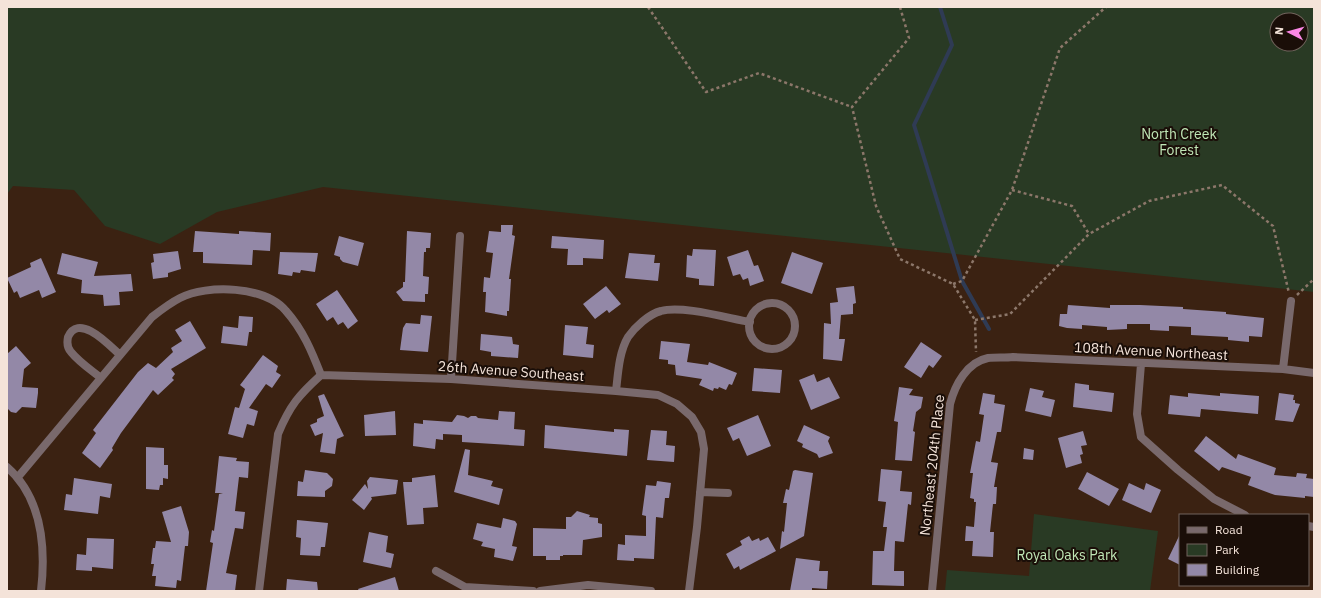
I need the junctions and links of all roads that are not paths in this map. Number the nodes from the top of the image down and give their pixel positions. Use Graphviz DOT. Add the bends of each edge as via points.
graph roads {
  1 [pos="460,236"];
  2 [pos="1291,301"];
  3 [pos="750,322"];
  4 [pos="120,355"];
  5 [pos="987,358"];
  6 [pos="1141,364"];
  7 [pos="1283,369"];
  8 [pos="1314,372"];
  9 [pos="321,375"];
  10 [pos="101,378"];
  11 [pos="451,379"];
  12 [pos="616,391"];
  13 [pos="7,467"];
  14 [pos="18,477"];
  15 [pos="700,492"];
  16 [pos="728,492"];
  17 [pos="1243,514"];
  18 [pos="436,571"];
  19 [pos="41,591"];
  20 [pos="259,591"];
  21 [pos="533,591"];
  22 [pos="540,591"];
  23 [pos="652,591"];
  24 [pos="689,591"];
  25 [pos="932,591"];
  1 -- 11 [label="street"];
  2 -- 7 [label="street"];
  3 -- 3 [label="street" via="754,340 765,348 784,346 792,336 795,324 785,307 773,303 760,306"];
  3 -- 12 [label="street" via="682,309 662,311 648,317 628,338"];
  4 -- 9 [label="street" via="152,316 181,297 210,290 236,290 262,294 286,309 306,338"];
  4 -- 10 [label="street"];
  4 -- 10 [label="street" via="88,329 79,328 71,332 67,342 70,351"];
  5 -- 6 [label="street, 108th Avenue Northeast" via="1013,357"];
  5 -- 25 [label="street, Northeast 204th Place" via="976,363 954,387 950,404"];
  6 -- 7 [label="street, 108th Avenue Northeast"];
  6 -- 17 [label="street" via="1137,414 1141,437 1214,498"];
  7 -- 8 [label="street, 108th Avenue Northeast"];
  9 -- 11 [label="street, 26th Avenue Southeast"];
  9 -- 20 [label="street" via="302,393 287,413 278,434"];
  10 -- 14 [label="street"];
  11 -- 12 [label="street, 26th Avenue Southeast"];
  12 -- 15 [label="street, 26th Avenue Southeast" via="658,395 676,404 692,417 701,432 704,449"];
  13 -- 14 [label="street"];
  14 -- 19 [label="street" via="31,501 41,531 44,565"];
  15 -- 16 [label="street"];
  15 -- 24 [label="street"];
  18 -- 21 [label="street" via="465,587"];
  22 -- 23 [label="street" via="588,585"];
}
